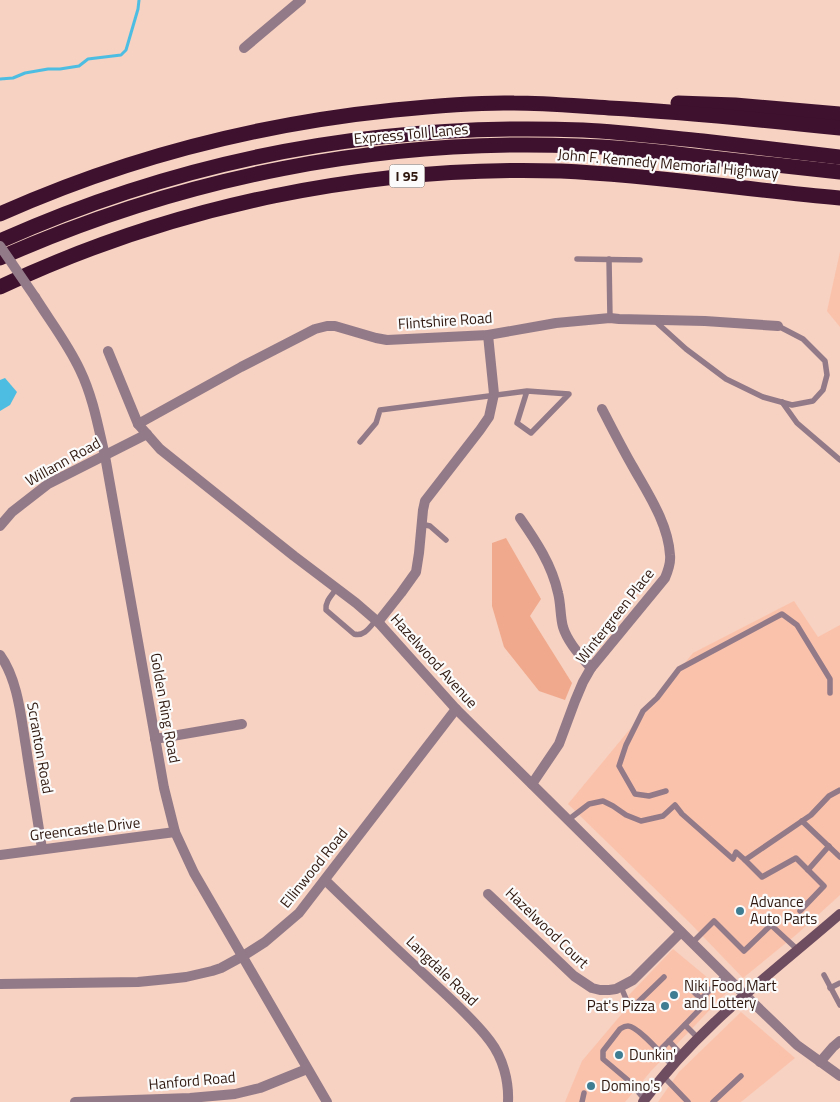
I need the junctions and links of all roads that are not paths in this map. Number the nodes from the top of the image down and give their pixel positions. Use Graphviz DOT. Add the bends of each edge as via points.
graph roads {
  1 [pos="301,0"];
  2 [pos="244,48"];
  3 [pos="514,102"];
  4 [pos="840,114"];
  5 [pos="840,128"];
  6 [pos="840,157"];
  7 [pos="840,172"];
  8 [pos="837,199"];
  9 [pos="0,214"];
  10 [pos="0,241"];
  11 [pos="0,246"];
  12 [pos="0,258"];
  13 [pos="577,259"];
  14 [pos="609,259"];
  15 [pos="640,260"];
  16 [pos="0,287"];
  17 [pos="610,318"];
  18 [pos="654,320"];
  19 [pos="778,326"];
  20 [pos="488,334"];
  21 [pos="108,351"];
  22 [pos="527,391"];
  23 [pos="494,394"];
  24 [pos="782,402"];
  25 [pos="602,409"];
  26 [pos="138,424"];
  27 [pos="147,434"];
  28 [pos="360,442"];
  29 [pos="105,456"];
  30 [pos="840,460"];
  31 [pos="520,518"];
  32 [pos="421,524"];
  33 [pos="0,526"];
  34 [pos="446,540"];
  35 [pos="337,588"];
  36 [pos="377,621"];
  37 [pos="0,655"];
  38 [pos="591,668"];
  39 [pos="830,693"];
  40 [pos="456,709"];
  41 [pos="242,724"];
  42 [pos="155,739"];
  43 [pos="532,784"];
  44 [pos="840,790"];
  45 [pos="666,791"];
  46 [pos="568,820"];
  47 [pos="802,821"];
  48 [pos="175,832"];
  49 [pos="829,846"];
  50 [pos="42,849"];
  51 [pos="0,855"];
  52 [pos="840,857"];
  53 [pos="745,860"];
  54 [pos="808,870"];
  55 [pos="325,880"];
  56 [pos="488,894"];
  57 [pos="800,910"];
  58 [pos="840,914"];
  59 [pos="682,932"];
  60 [pos="692,943"];
  61 [pos="798,950"];
  62 [pos="243,956"];
  63 [pos="724,975"];
  64 [pos="824,976"];
  65 [pos="664,977"];
  66 [pos="840,982"];
  67 [pos="0,984"];
  68 [pos="621,987"];
  69 [pos="689,987"];
  70 [pos="830,988"];
  71 [pos="745,995"];
  72 [pos="701,999"];
  73 [pos="840,1006"];
  74 [pos="685,1025"];
  75 [pos="698,1038"];
  76 [pos="669,1041"];
  77 [pos="840,1041"];
  78 [pos="659,1051"];
  79 [pos="682,1055"];
  80 [pos="820,1062"];
  81 [pos="672,1065"];
  82 [pos="308,1069"];
  83 [pos="663,1076"];
  84 [pos="741,1076"];
  85 [pos="840,1076"];
  86 [pos="584,1093"];
  87 [pos="644,1101"];
  88 [pos="75,1102"];
  89 [pos="327,1102"];
  90 [pos="508,1102"];
  91 [pos="582,1102"];
  92 [pos="688,1102"];
  93 [pos="713,1102"];
  1 -- 2 [label="street"];
  3 -- 4 [label="highway" via="725,104"];
  3 -- 5 [label="highway"];
  3 -- 9 [label="highway" via="346,115 260,130 106,172"];
  6 -- 10 [label="highway, Express Toll Lanes" via="592,130 503,129 399,134 296,149 186,174 95,202"];
  7 -- 12 [label="highway, Express Toll Lanes" via="582,146 479,145 383,152 276,169 174,194 82,224"];
  8 -- 16 [label="highway, John F. Kennedy Memorial Highway / I 95" via="656,178 568,172 473,172 386,179 282,194 201,214 81,252"];
  11 -- 29 [label="street, Golden Ring Road, bridge" via="80,369 95,410"];
  13 -- 14 [label="lane"];
  14 -- 15 [label="lane"];
  14 -- 17 [label="lane"];
  17 -- 18 [label="street, Flintshire Road"];
  17 -- 20 [label="street, Flintshire Road"];
  18 -- 19 [label="street, Flintshire Road"];
  18 -- 24 [label="lane" via="726,379 763,397"];
  19 -- 24 [label="lane" via="803,339 825,360 827,375 823,390 813,401 792,405"];
  20 -- 23 [label="street"];
  20 -- 26 [label="street, Flintshire Road" via="387,340 335,326 315,328"];
  21 -- 26 [label="street, Hazelwood Avenue"];
  22 -- 22 [label="lane" via="517,423 530,433 569,394"];
  22 -- 23 [label="lane"];
  23 -- 28 [label="lane" via="380,410 376,423"];
  23 -- 32 [label="street" via="485,422 425,501"];
  24 -- 30 [label="lane" via="797,424"];
  25 -- 38 [label="street, Wintergreen Place" via="655,508 669,544 670,557 665,578"];
  26 -- 27 [label="street, Hazelwood Avenue"];
  27 -- 29 [label="street, Willann Road"];
  27 -- 35 [label="street, Hazelwood Avenue" via="160,449"];
  29 -- 33 [label="street, Willann Road" via="39,490"];
  29 -- 42 [label="street, Golden Ring Road"];
  31 -- 38 [label="street" via="549,566 568,638"];
  32 -- 34 [label="lane" via="430,526"];
  32 -- 36 [label="street" via="416,572"];
  35 -- 36 [label="street, Hazelwood Avenue"];
  35 -- 36 [label="lane" via="326,602 326,610 354,634 363,634"];
  36 -- 40 [label="street, Hazelwood Avenue"];
  37 -- 50 [label="street, Scranton Road" via="13,681"];
  38 -- 43 [label="street, Wintergreen Place" via="559,744"];
  39 -- 45 [label="lane" via="830,679 797,625 782,614 679,669 643,711 626,745 620,766 635,794 649,796"];
  40 -- 43 [label="street, Hazelwood Avenue"];
  40 -- 55 [label="street, Ellinwood Road"];
  41 -- 42 [label="street"];
  42 -- 48 [label="street, Golden Ring Road"];
  43 -- 46 [label="street, Hazelwood Avenue"];
  44 -- 47 [label="lane"];
  46 -- 53 [label="lane" via="589,804 602,801 641,821 663,816 675,805 732,859 736,852"];
  46 -- 59 [label="street, Hazelwood Avenue"];
  47 -- 49 [label="lane"];
  47 -- 53 [label="lane"];
  48 -- 50 [label="street, Greencastle Drive"];
  48 -- 62 [label="street, Golden Ring Road" via="194,873"];
  49 -- 52 [label="lane"];
  49 -- 54 [label="lane"];
  50 -- 51 [label="street, Greencastle Drive"];
  53 -- 54 [label="lane" via="762,877 796,858"];
  54 -- 57 [label="lane" via="824,886"];
  55 -- 62 [label="street, Ellinwood Road" via="299,913 271,938"];
  55 -- 90 [label="street, Langdale Road" via="478,1026 504,1068"];
  56 -- 68 [label="street, Hazelwood Court" via="583,983 600,990"];
  58 -- 61 [label="main road"];
  59 -- 60 [label="street, Hazelwood Avenue"];
  59 -- 68 [label="street" via="633,980"];
  60 -- 61 [label="lane" via="714,922 744,951 771,925"];
  60 -- 63 [label="street, Hazelwood Avenue"];
  61 -- 71 [label="main road"];
  62 -- 67 [label="street, Ellinwood Road" via="221,968 186,977 138,982"];
  62 -- 82 [label="street, Golden Ring Road"];
  63 -- 71 [label="street, Hazelwood Avenue"];
  63 -- 72 [label="lane"];
  64 -- 70 [label="lane"];
  65 -- 68 [label="lane" via="631,1006"];
  66 -- 70 [label="lane"];
  69 -- 72 [label="lane"];
  70 -- 73 [label="lane"];
  71 -- 75 [label="main road"];
  71 -- 80 [label="street, Hazelwood Avenue" via="797,1045"];
  72 -- 74 [label="lane" via="704,1006"];
  74 -- 75 [label="lane"];
  74 -- 76 [label="lane"];
  75 -- 79 [label="main road"];
  76 -- 78 [label="lane"];
  76 -- 79 [label="lane"];
  77 -- 80 [label="street"];
  78 -- 81 [label="lane"];
  78 -- 87 [label="lane" via="637,1029 629,1026 620,1029 603,1051 603,1059"];
  79 -- 81 [label="main road"];
  80 -- 85 [label="street, Hazelwood Avenue"];
  81 -- 83 [label="main road"];
  82 -- 88 [label="street, Hanford Road" via="235,1094"];
  82 -- 89 [label="street, Golden Ring Road"];
  83 -- 87 [label="main road"];
  83 -- 92 [label="lane"];
  84 -- 93 [label="lane"];
  86 -- 91 [label="lane"];
}
